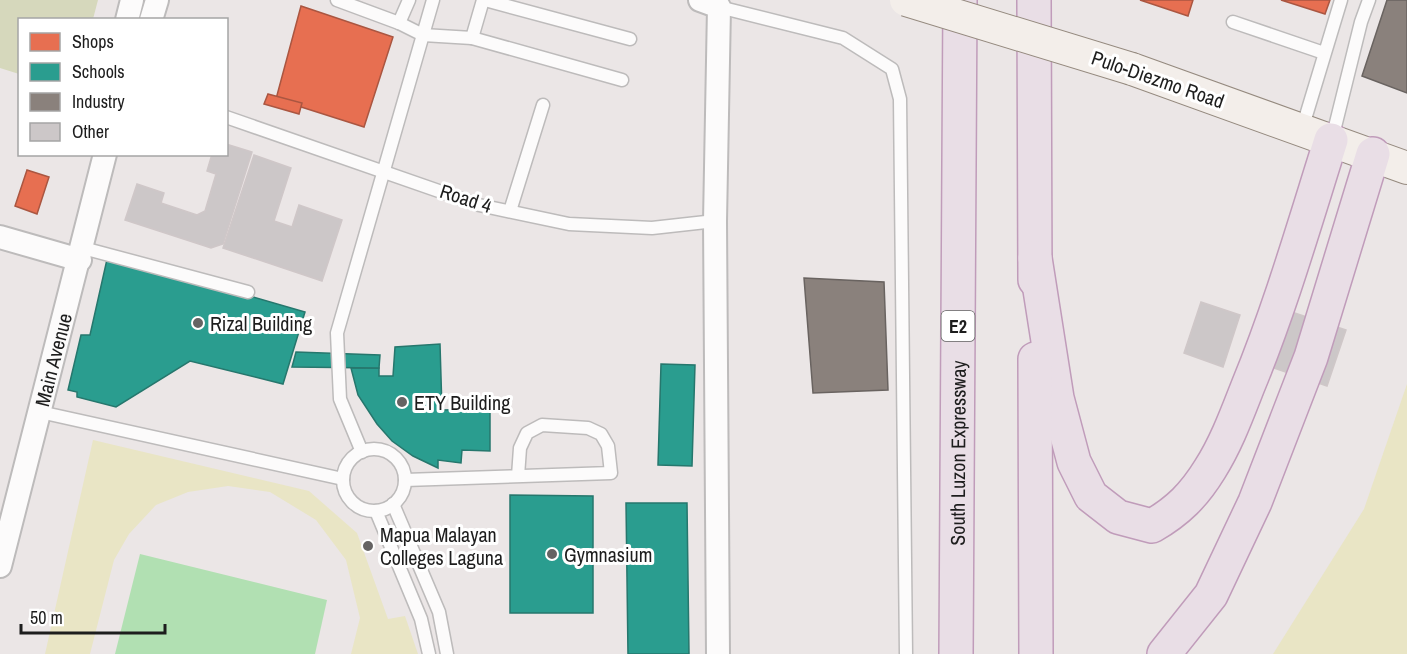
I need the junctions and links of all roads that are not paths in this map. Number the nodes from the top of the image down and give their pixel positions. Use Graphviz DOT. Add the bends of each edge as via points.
graph roads {
  1 [pos="132,0"];
  2 [pos="157,0"];
  3 [pos="337,0"];
  4 [pos="409,0"];
  5 [pos="433,0"];
  6 [pos="484,0"];
  7 [pos="906,0"];
  8 [pos="960,0"];
  9 [pos="1034,0"];
  10 [pos="1341,0"];
  11 [pos="1369,0"];
  12 [pos="710,3"];
  13 [pos="128,18"];
  14 [pos="152,18"];
  15 [pos="1233,22"];
  16 [pos="399,23"];
  17 [pos="423,35"];
  18 [pos="472,38"];
  19 [pos="630,39"];
  20 [pos="1324,53"];
  21 [pos="622,80"];
  22 [pos="543,105"];
  23 [pos="228,118"];
  24 [pos="1317,135"];
  25 [pos="1373,154"];
  26 [pos="105,156"];
  27 [pos="1407,168"];
  28 [pos="384,170"];
  29 [pos="510,211"];
  30 [pos="716,221"];
  31 [pos="0,237"];
  32 [pos="81,254"];
  33 [pos="1035,258"];
  34 [pos="248,292"];
  35 [pos="40,412"];
  36 [pos="362,453"];
  37 [pos="518,476"];
  38 [pos="344,479"];
  39 [pos="405,480"];
  40 [pos="393,504"];
  41 [pos="376,511"];
  42 [pos="0,566"];
  43 [pos="429,654"];
  44 [pos="447,654"];
  45 [pos="718,654"];
  46 [pos="906,654"];
  47 [pos="956,654"];
  48 [pos="1036,654"];
  49 [pos="1164,654"];
  1 -- 13 [label="street"];
  2 -- 14 [label="street"];
  3 -- 16 [label="lane"];
  4 -- 16 [label="lane"];
  5 -- 17 [label="lane"];
  6 -- 18 [label="lane"];
  6 -- 19 [label="lane"];
  7 -- 24 [label="main road, Pulo-Diezmo Road, bridge" via="1132,69"];
  8 -- 47 [label="highway, South Luzon Expressway / E2"];
  9 -- 33 [label="highway"];
  10 -- 20 [label="lane"];
  11 -- 24 [label="lane"];
  12 -- 30 [label="street"];
  12 -- 46 [label="lane" via="843,38 892,69 900,99"];
  15 -- 20 [label="lane"];
  16 -- 17 [label="lane"];
  17 -- 18 [label="lane"];
  17 -- 28 [label="lane"];
  18 -- 21 [label="lane"];
  20 -- 24 [label="lane"];
  22 -- 29 [label="lane"];
  23 -- 28 [label="lane, Road 4"];
  24 -- 25 [label="main road, Pulo-Diezmo Road"];
  24 -- 33 [label="highway" via="1267,341 1232,425 1210,469 1190,497 1174,513 1152,526 1118,517 1091,496 1074,462 1058,398"];
  25 -- 27 [label="main road, Pulo-Diezmo Road"];
  25 -- 49 [label="highway" via="1311,357 1255,502 1211,595"];
  26 -- 32 [label="street, Main Avenue"];
  28 -- 29 [label="lane, Road 4" via="479,205"];
  28 -- 36 [label="lane" via="337,333 340,399"];
  29 -- 30 [label="lane, Road 4" via="569,224 652,228"];
  30 -- 45 [label="street"];
  31 -- 32 [label="street"];
  32 -- 34 [label="lane"];
  32 -- 35 [label="street, Main Avenue"];
  33 -- 48 [label="highway"];
  35 -- 38 [label="lane"];
  35 -- 42 [label="street, Main Avenue"];
  36 -- 38 [label="lane" via="349,463"];
  36 -- 39 [label="lane" via="371,450 390,454 398,461"];
  37 -- 37 [label="lane" via="520,448 528,433 542,425 588,428 601,434 608,446 610,473"];
  37 -- 39 [label="lane"];
  38 -- 41 [label="lane" via="345,489 356,506"];
  39 -- 40 [label="lane" via="400,498"];
  40 -- 41 [label="lane"];
  40 -- 44 [label="lane" via="439,612"];
  41 -- 43 [label="lane" via="421,619"];
}
